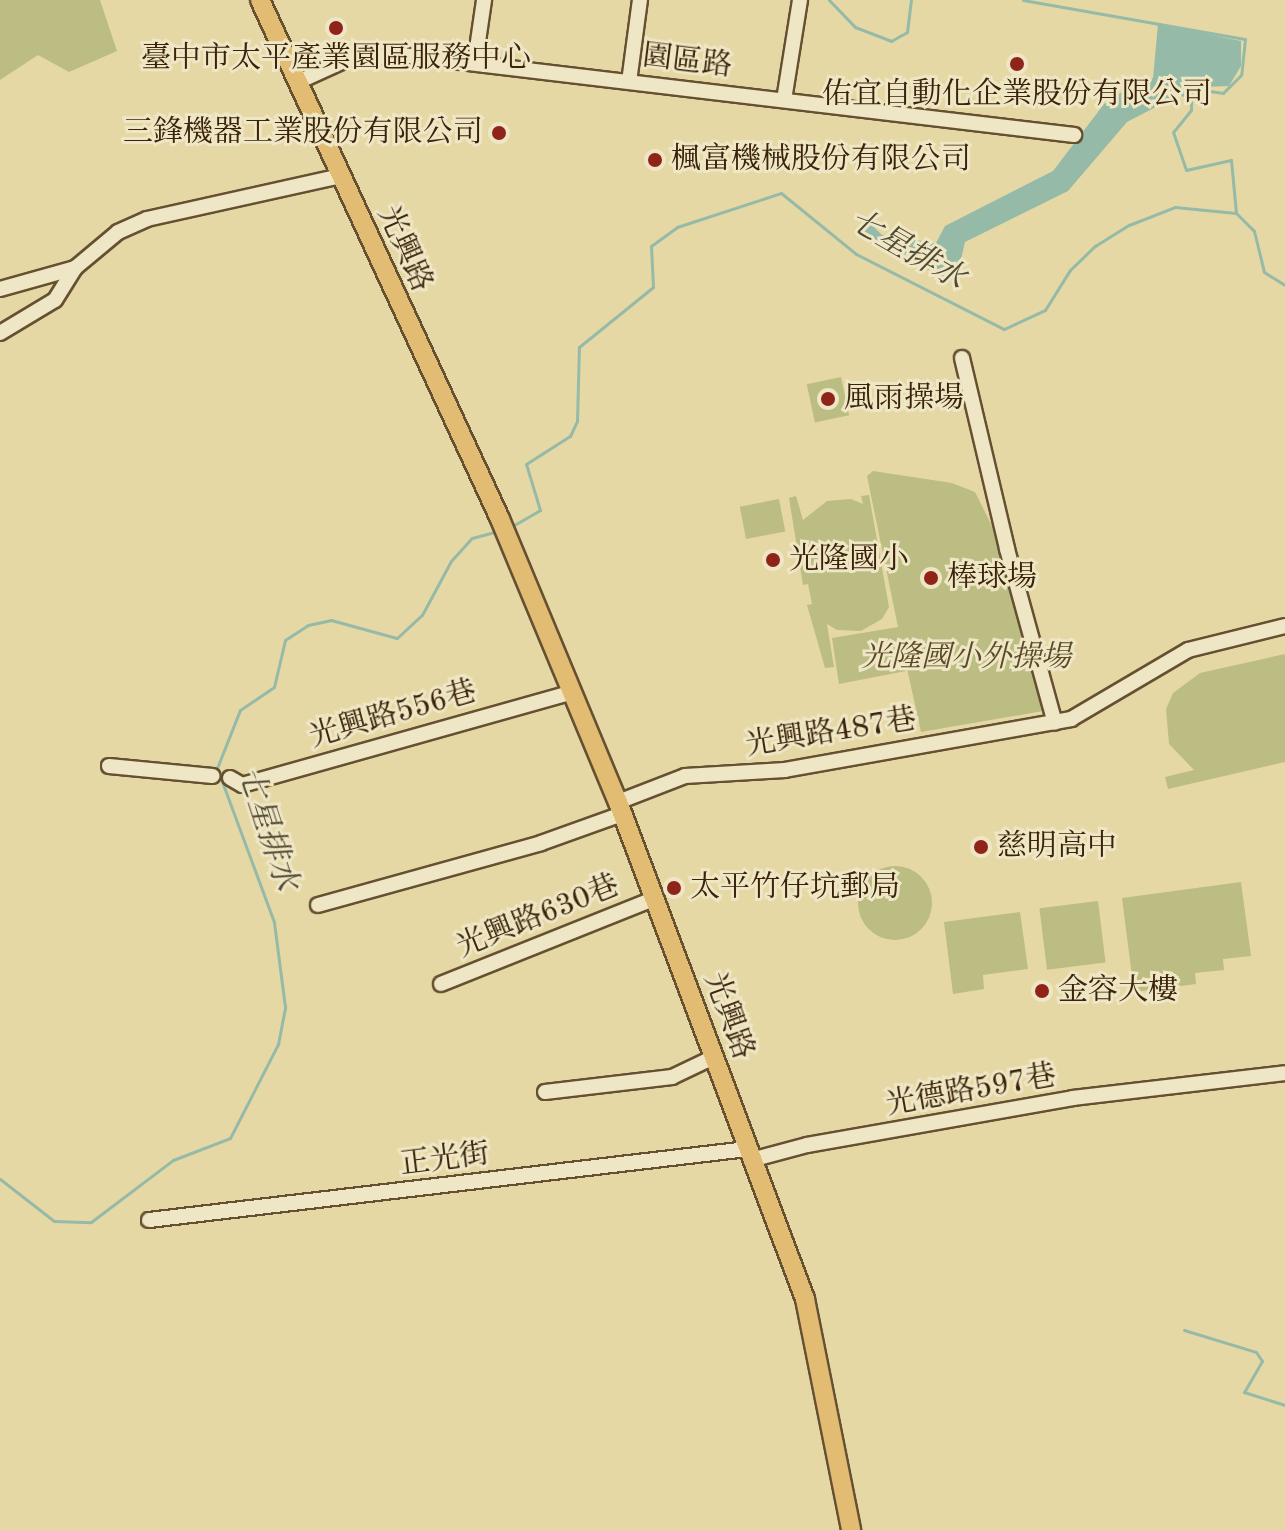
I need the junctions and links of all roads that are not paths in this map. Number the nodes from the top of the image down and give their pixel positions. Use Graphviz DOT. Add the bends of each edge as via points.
graph roads {
  1 [pos="260,0"];
  2 [pos="484,0"];
  3 [pos="640,0"];
  4 [pos="800,0"];
  5 [pos="475,62"];
  6 [pos="298,82"];
  7 [pos="629,82"];
  8 [pos="784,100"];
  9 [pos="1074,135"];
  10 [pos="341,176"];
  11 [pos="75,268"];
  12 [pos="0,289"];
  13 [pos="0,333"];
  14 [pos="962,358"];
  15 [pos="1285,626"];
  16 [pos="572,692"];
  17 [pos="1055,723"];
  18 [pos="109,766"];
  19 [pos="213,776"];
  20 [pos="230,778"];
  21 [pos="620,808"];
  22 [pos="654,899"];
  23 [pos="318,905"];
  24 [pos="441,984"];
  25 [pos="714,1057"];
  26 [pos="1285,1073"];
  27 [pos="545,1092"];
  28 [pos="749,1154"];
  29 [pos="149,1220"];
  30 [pos="851,1530"];
  1 -- 6 [label="main road, 光興路"];
  2 -- 5 [label="street"];
  3 -- 7 [label="street"];
  4 -- 8 [label="street"];
  5 -- 6 [label="street, 園區路" via="361,56"];
  5 -- 7 [label="street, 園區路"];
  6 -- 10 [label="main road, 光興路"];
  7 -- 8 [label="street, 園區路"];
  8 -- 9 [label="street, 園區路"];
  10 -- 11 [label="street" via="147,219 118,232"];
  10 -- 16 [label="main road, 光興路" via="503,528"];
  11 -- 12 [label="street"];
  11 -- 13 [label="street" via="55,300"];
  14 -- 17 [label="street"];
  15 -- 17 [label="street, 光興路487巷" via="1188,650 1089,711"];
  16 -- 20 [label="street, 光興路556巷" via="242,785"];
  16 -- 21 [label="main road, 光興路"];
  17 -- 21 [label="street, 光興路487巷" via="785,770 685,776"];
  18 -- 19 [label="street"];
  21 -- 22 [label="main road, 光興路"];
  21 -- 23 [label="street, 光興路487巷" via="541,843"];
  22 -- 24 [label="street, 光興路630巷"];
  22 -- 25 [label="main road, 光興路"];
  25 -- 27 [label="street" via="672,1077"];
  25 -- 28 [label="main road, 光興路"];
  26 -- 28 [label="street, 光德路597巷" via="1073,1098"];
  28 -- 29 [label="street, 正光街"];
  28 -- 30 [label="main road, 光興路" via="809,1314"];
}
